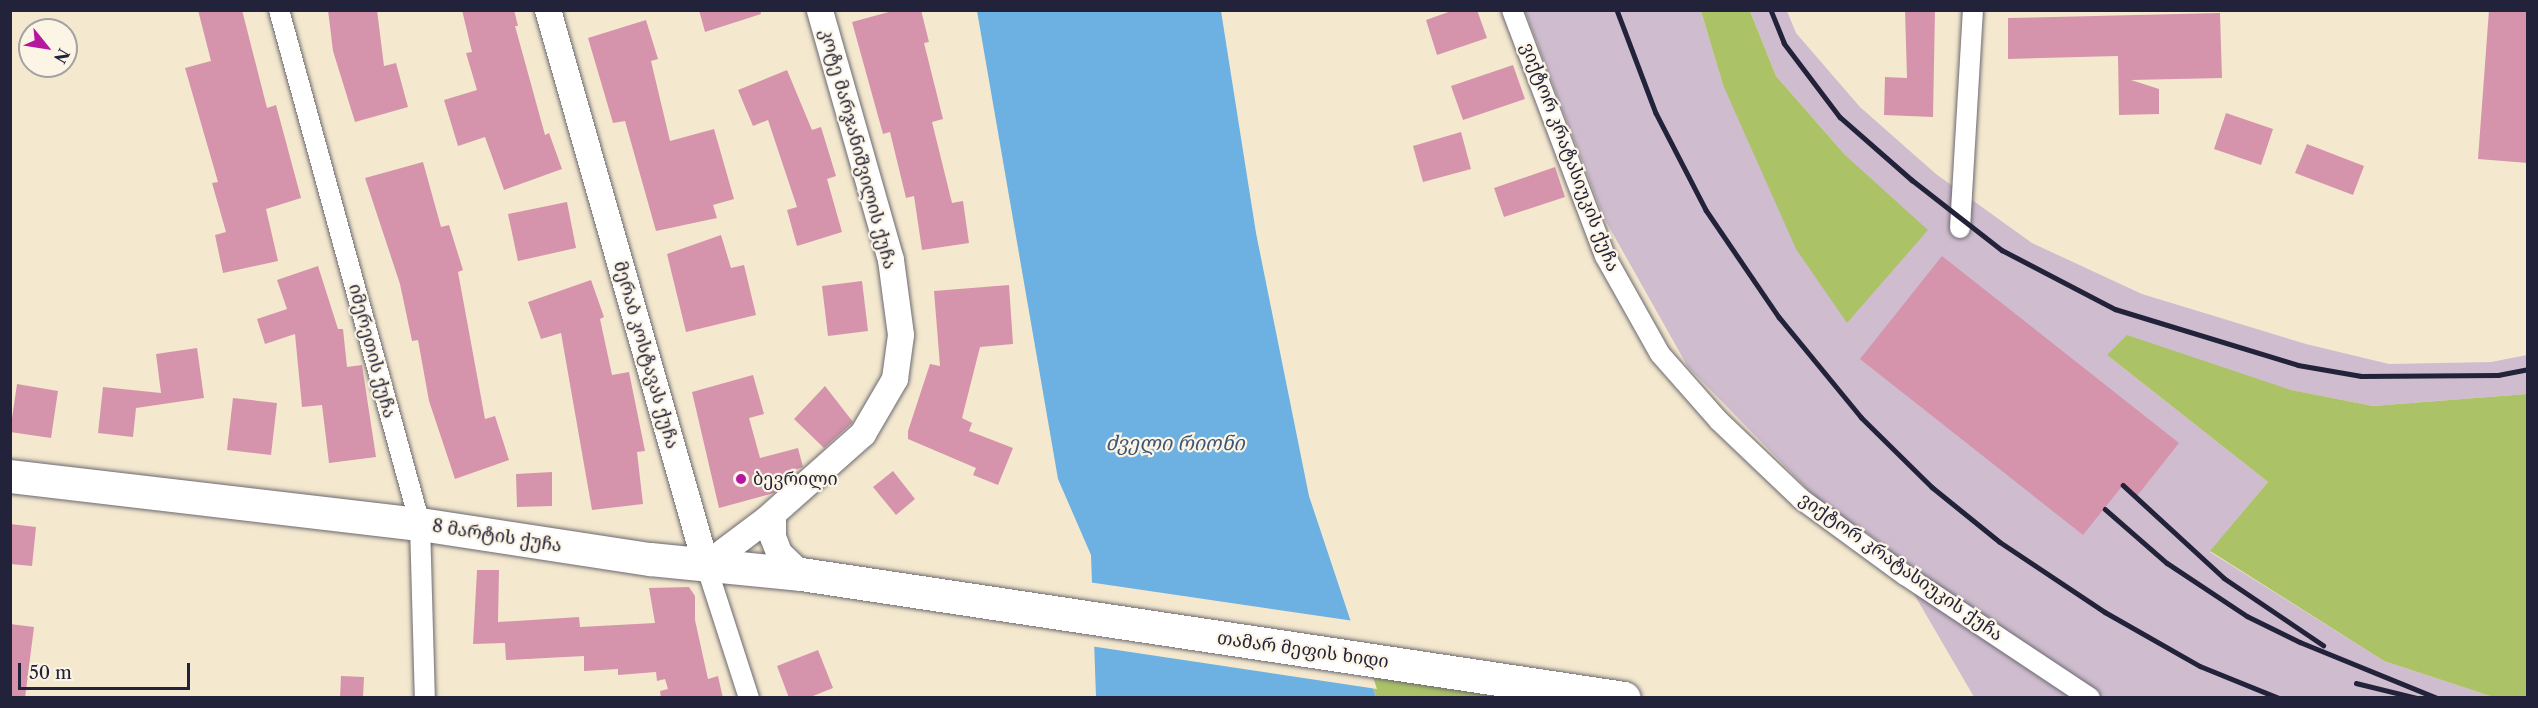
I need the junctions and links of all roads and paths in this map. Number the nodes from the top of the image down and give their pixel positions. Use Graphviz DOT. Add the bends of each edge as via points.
graph roads {
  1 [pos="279,10"];
  2 [pos="548,10"];
  3 [pos="820,10"];
  4 [pos="1512,10"];
  5 [pos="1973,10"];
  6 [pos="1960,228"];
  7 [pos="10,476"];
  8 [pos="773,515"];
  9 [pos="420,524"];
  10 [pos="706,566"];
  11 [pos="801,574"];
  12 [pos="982,602"];
  13 [pos="425,698"];
  14 [pos="748,698"];
  15 [pos="1624,698"];
  16 [pos="2090,698"];
  1 -- 9 [label="street, იმერეთის ქუჩა"];
  2 -- 10 [label="street, მერაბ კოსტავას ქუჩა"];
  3 -- 8 [label="street, კოტე მარჯანიშვილის ქუჩა" via="891,260 901,336 895,379 863,434"];
  4 -- 16 [label="street, ვიქტორ კრატასიუკის ქუჩა" via="1605,256 1660,354 1719,421 1801,499 1905,575"];
  5 -- 6 [label="street"];
  7 -- 9 [label="highway, 8 მარტის ქუჩა"];
  8 -- 10 [label="street, კოტე მარჯანიშვილის ქუჩა"];
  8 -- 11 [label="street" via="773,537 779,553"];
  9 -- 10 [label="highway, 8 მარტის ქუჩა"];
  9 -- 13 [label="street, იმერეთის ქუჩა"];
  10 -- 11 [label="highway, 8 მარტის ქუჩა"];
  10 -- 14 [label="street, მერაბ კოსტავას ქუჩა"];
  11 -- 12 [label="highway, 8 მარტის ქუჩა"];
  12 -- 15 [label="highway, თამარ მეფის ხიდი"];
}
